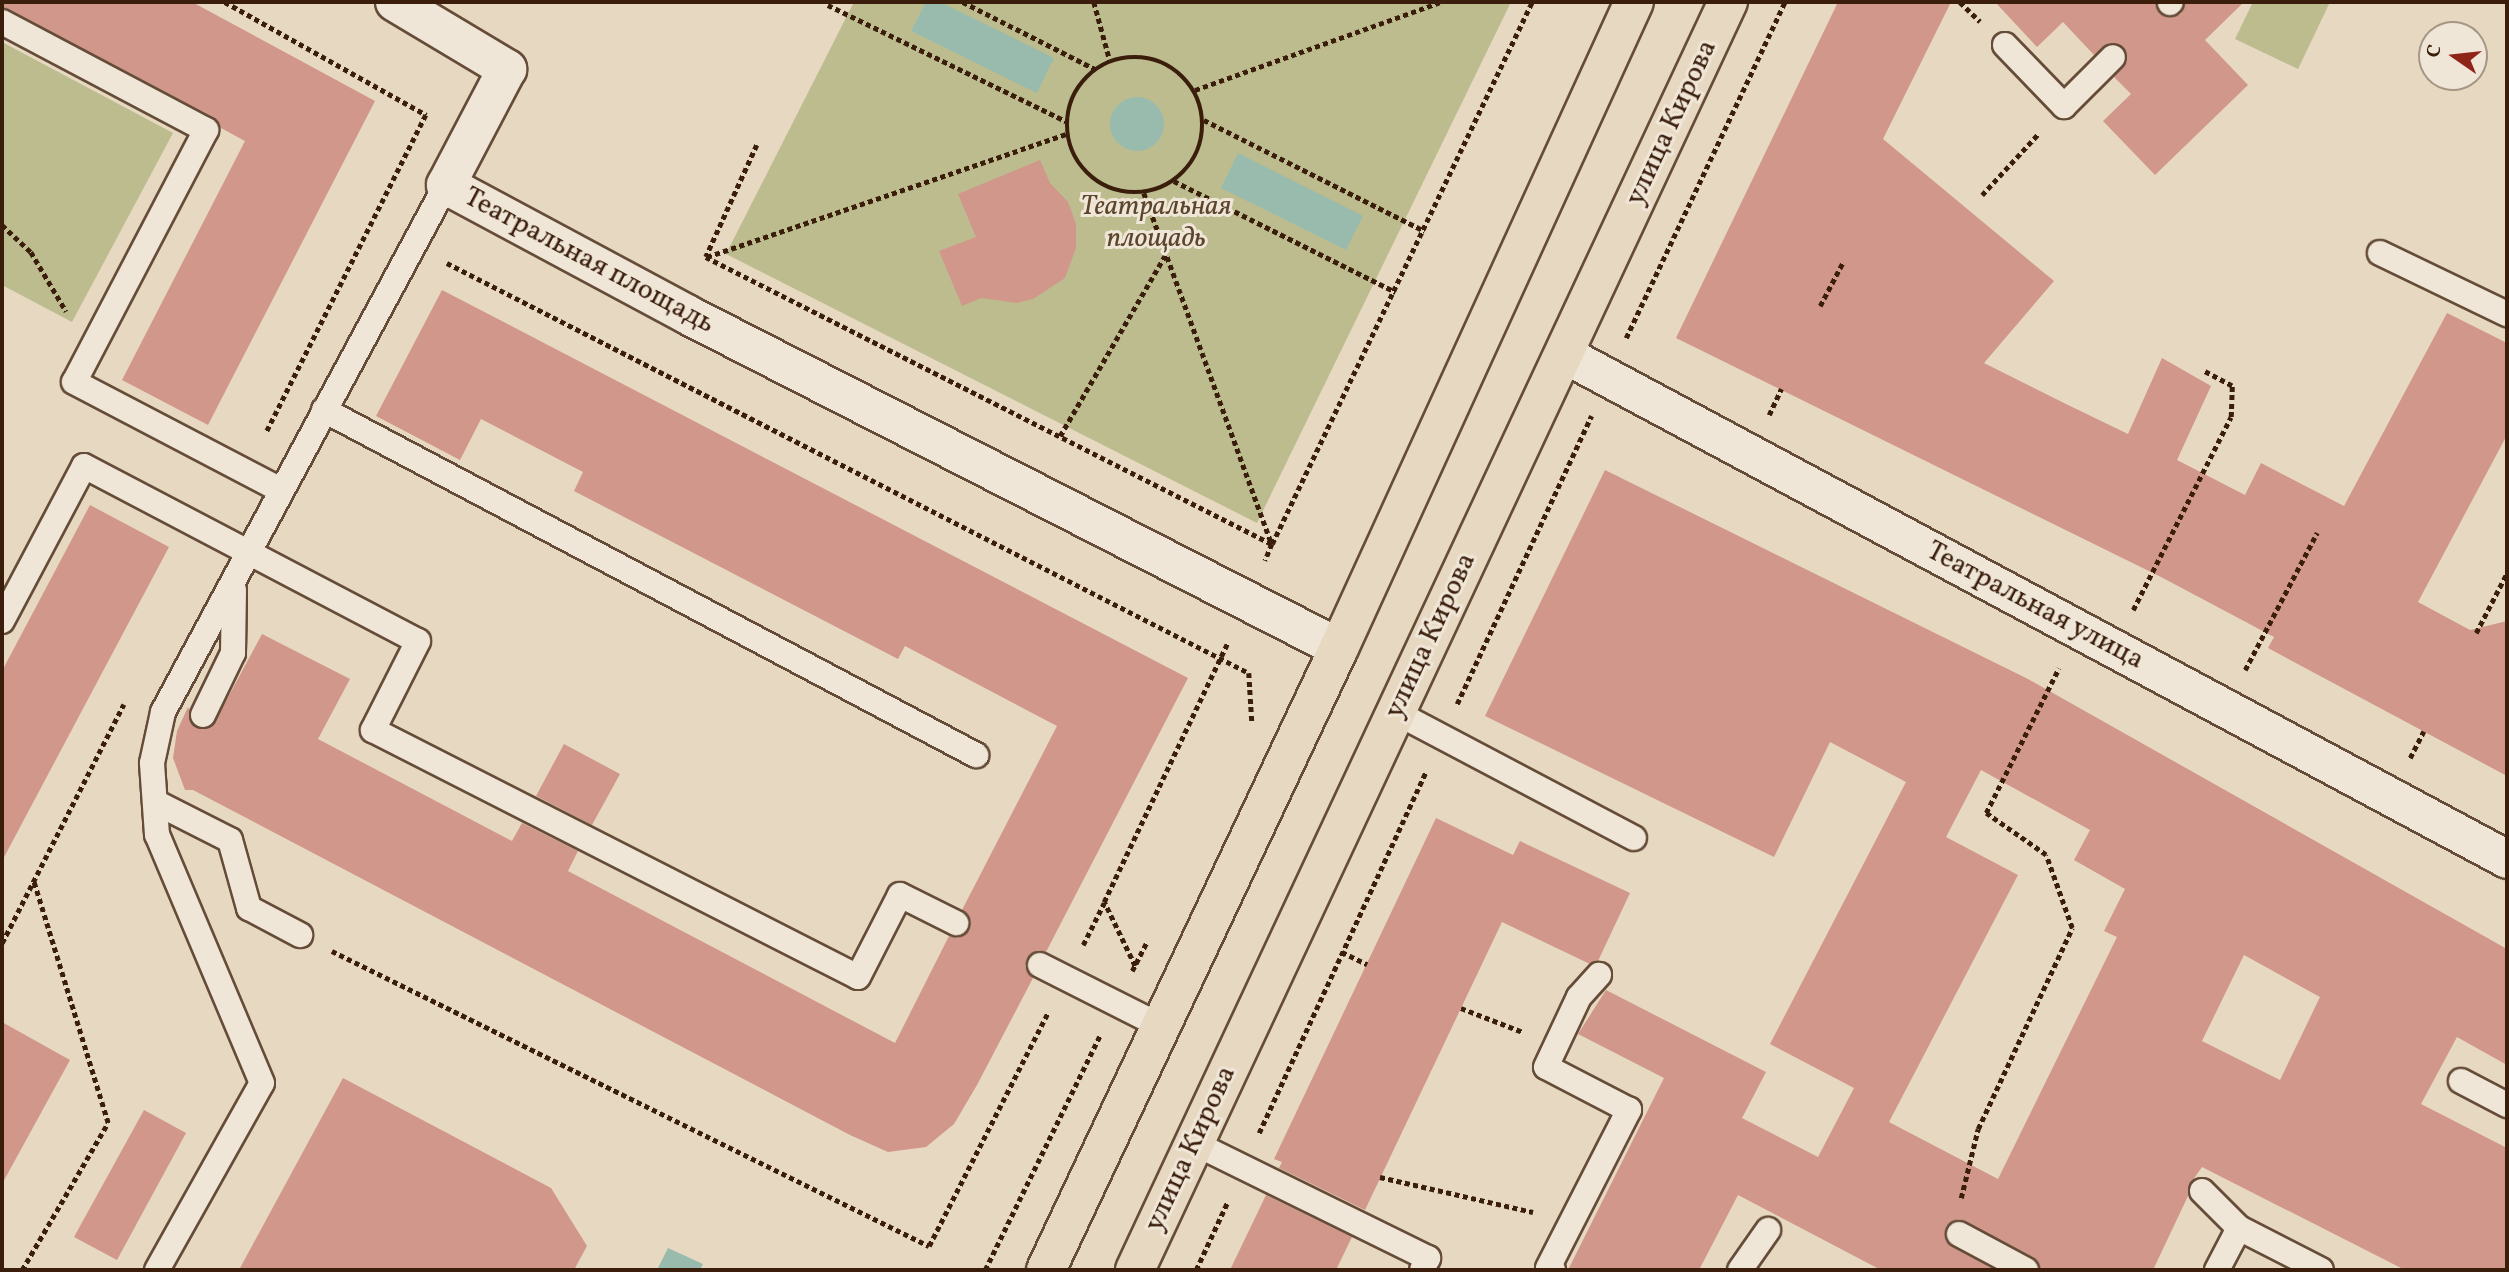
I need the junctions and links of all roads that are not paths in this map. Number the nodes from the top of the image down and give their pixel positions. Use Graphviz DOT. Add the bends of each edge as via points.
graph roads {
  1 [pos="395,2"];
  2 [pos="1634,2"];
  3 [pos="1728,2"];
  4 [pos="2,22"];
  5 [pos="2005,45"];
  6 [pos="2113,57"];
  7 [pos="446,185"];
  8 [pos="2380,253"];
  9 [pos="2507,314"];
  10 [pos="1564,354"];
  11 [pos="324,410"];
  12 [pos="281,490"];
  13 [pos="248,553"];
  14 [pos="234,586"];
  15 [pos="2,621"];
  16 [pos="1339,648"];
  17 [pos="1395,712"];
  18 [pos="203,715"];
  19 [pos="976,755"];
  20 [pos="155,802"];
  21 [pos="1634,838"];
  22 [pos="2507,859"];
  23 [pos="956,923"];
  24 [pos="300,935"];
  25 [pos="1040,965"];
  26 [pos="1599,975"];
  27 [pos="1161,1026"];
  28 [pos="2461,1082"];
  29 [pos="2507,1105"];
  30 [pos="1194,1143"];
  31 [pos="2202,1191"];
  32 [pos="2239,1228"];
  33 [pos="1768,1230"];
  34 [pos="1959,1234"];
  35 [pos="157,1270"];
  36 [pos="1046,1270"];
  37 [pos="1135,1270"];
  38 [pos="1422,1270"];
  39 [pos="1553,1270"];
  40 [pos="1740,1270"];
  41 [pos="2026,1270"];
  42 [pos="2217,1270"];
  43 [pos="2321,1270"];
  1 -- 7 [label="street, Театральная площадь" via="507,69"];
  2 -- 16 [label="main road"];
  3 -- 10 [label="main road, улица Кирова"];
  4 -- 12 [label="lane" via="206,130 74,382"];
  5 -- 6 [label="lane" via="2064,106"];
  7 -- 11 [label="lane"];
  7 -- 16 [label="street, Театральная площадь" via="700,321"];
  8 -- 9 [label="lane"];
  10 -- 17 [label="main road, улица Кирова"];
  10 -- 22 [label="street, Театральная улица"];
  11 -- 12 [label="lane"];
  11 -- 19 [label="lane"];
  12 -- 13 [label="lane"];
  13 -- 14 [label="lane"];
  13 -- 15 [label="lane" via="84,466"];
  13 -- 23 [label="lane" via="418,641 373,730 859,977 900,895"];
  14 -- 18 [label="lane" via="233,653"];
  14 -- 20 [label="lane" via="163,712 152,763"];
  16 -- 27 [label="main road"];
  17 -- 21 [label="lane"];
  17 -- 30 [label="main road, улица Кирова"];
  20 -- 24 [label="lane" via="230,840 249,908"];
  20 -- 35 [label="lane" via="157,835 262,1083"];
  25 -- 27 [label="lane"];
  26 -- 39 [label="lane" via="1579,997 1546,1067 1629,1110 1548,1268"];
  27 -- 36 [label="main road"];
  28 -- 29 [label="lane"];
  30 -- 37 [label="main road, улица Кирова"];
  30 -- 38 [label="lane" via="1428,1258"];
  31 -- 32 [label="lane"];
  32 -- 42 [label="lane"];
  32 -- 43 [label="lane"];
  33 -- 40 [label="lane"];
  34 -- 41 [label="lane"];
}
